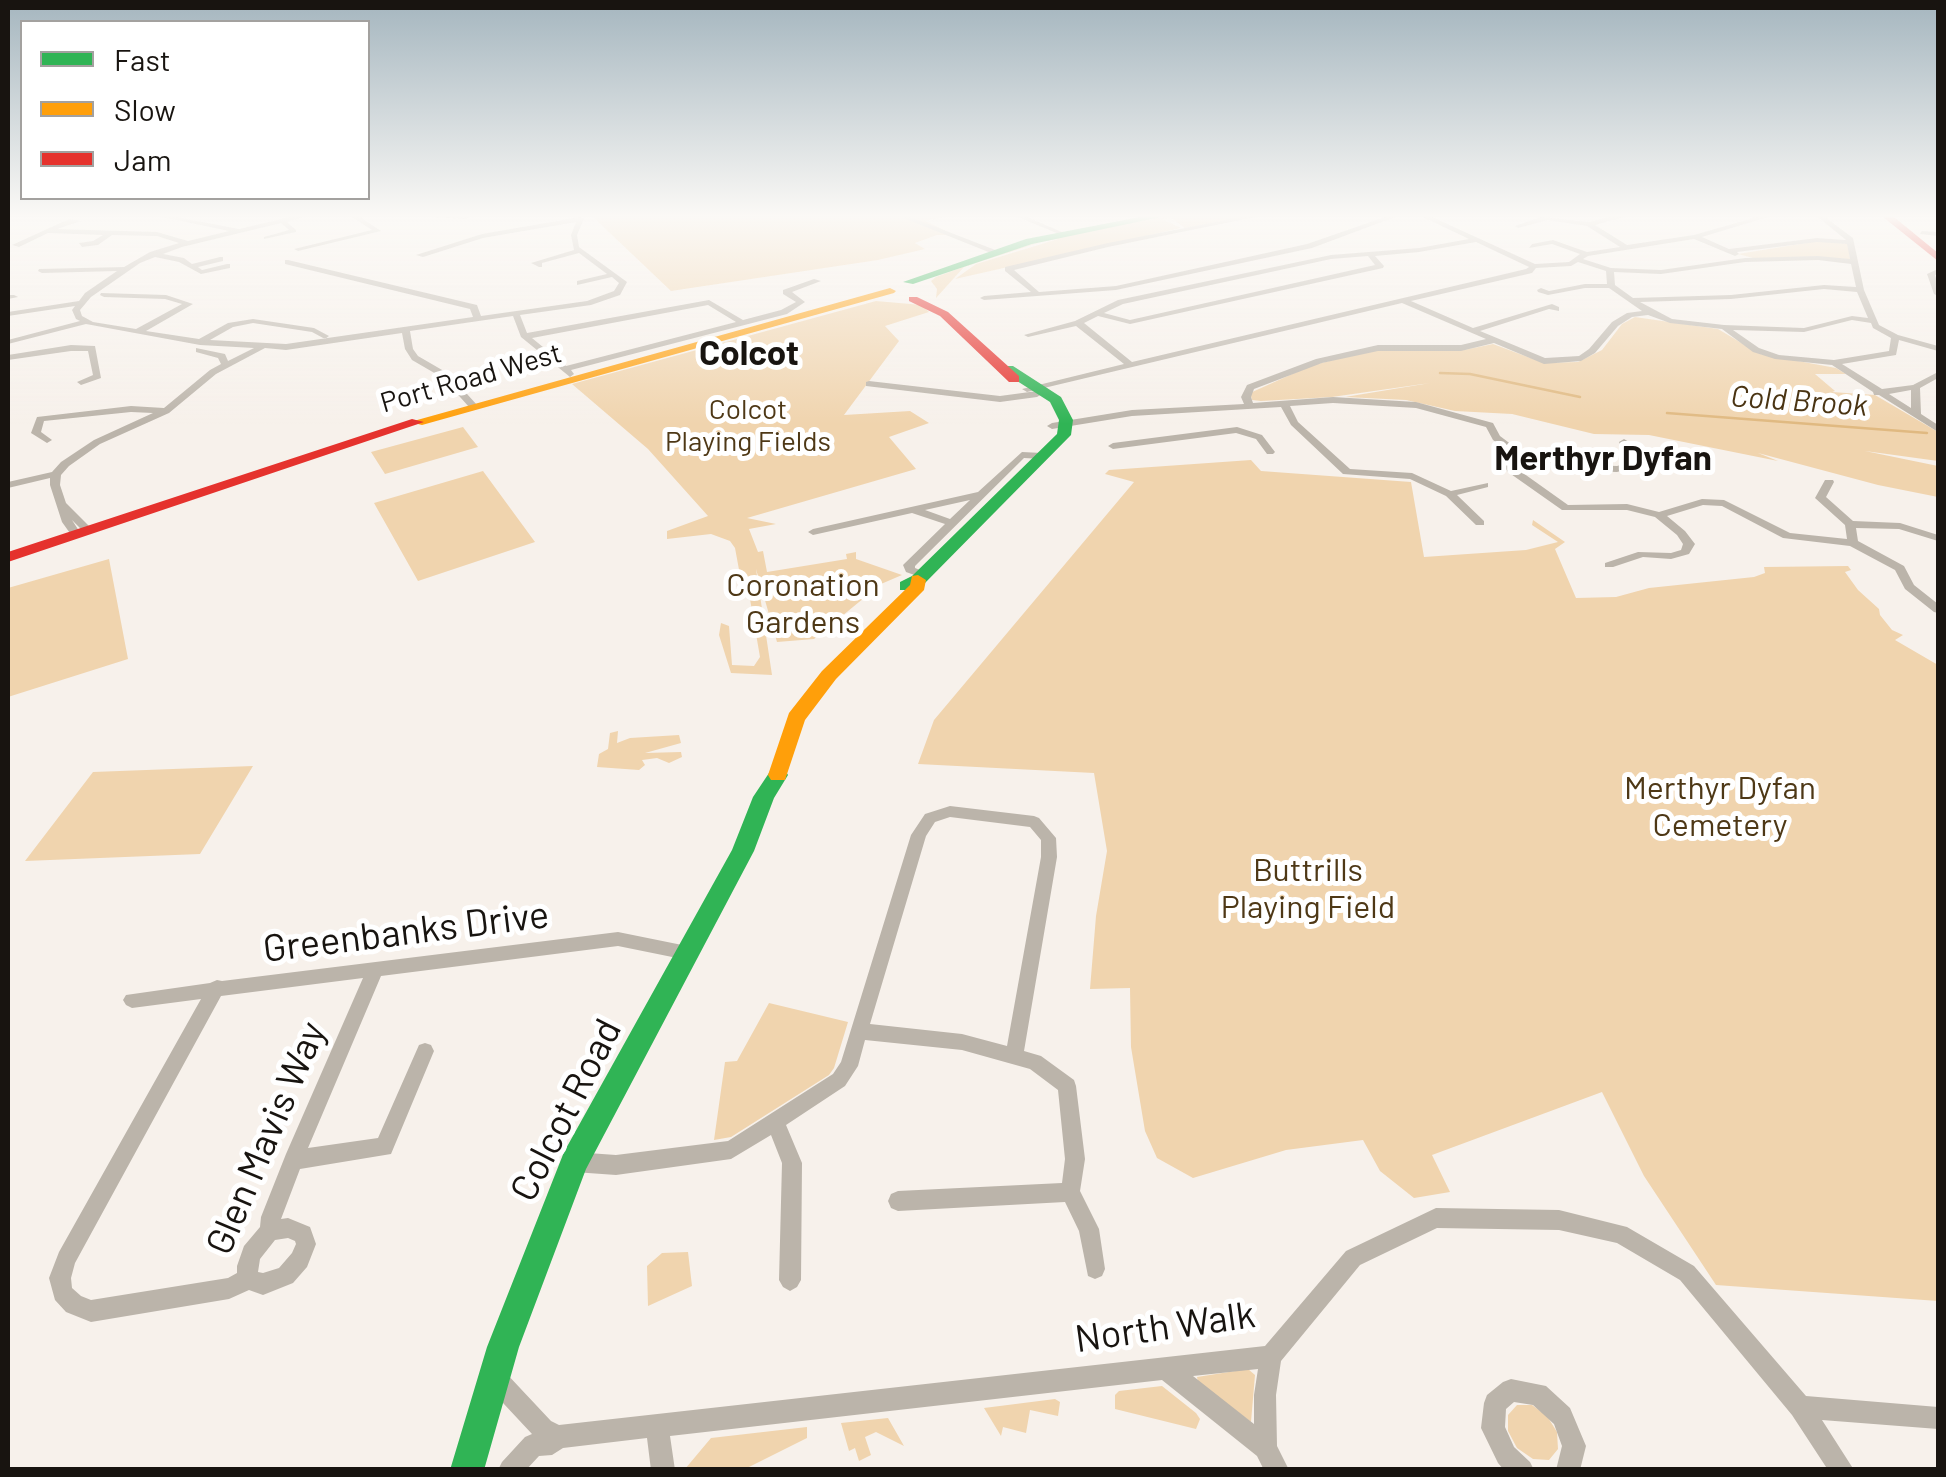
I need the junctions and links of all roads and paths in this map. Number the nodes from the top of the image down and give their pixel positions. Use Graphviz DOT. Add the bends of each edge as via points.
graph roads {
  1 [pos="101,286"];
  2 [pos="386,286"];
  3 [pos="622,286"];
  4 [pos="803,286"];
  5 [pos="920,286"];
  6 [pos="1028,286"];
  7 [pos="1120,286"];
  8 [pos="1197,286"];
  9 [pos="1294,286"];
  10 [pos="1466,286"];
  11 [pos="1612,286"];
  12 [pos="1859,286"];
  13 [pos="1101,290"];
  14 [pos="1541,290"];
  15 [pos="1860,290"];
  16 [pos="912,291"];
  17 [pos="1035,292"];
  18 [pos="104,295"];
  19 [pos="984,298"];
  20 [pos="1630,300"];
  21 [pos="1403,301"];
  22 [pos="79,302"];
  23 [pos="1122,302"];
  24 [pos="1549,306"];
  25 [pos="1648,312"];
  26 [pos="8,314"];
  27 [pos="1098,314"];
  28 [pos="518,317"];
  29 [pos="478,318"];
  30 [pos="1873,321"];
  31 [pos="86,322"];
  32 [pos="740,322"];
  33 [pos="1078,323"];
  34 [pos="1724,327"];
  35 [pos="406,330"];
  36 [pos="1474,330"];
  37 [pos="137,332"];
  38 [pos="530,335"];
  39 [pos="1028,335"];
  40 [pos="325,336"];
  41 [pos="1895,337"];
  42 [pos="1494,340"];
  43 [pos="8,342"];
  44 [pos="199,346"];
  45 [pos="262,347"];
  46 [pos="1938,348"];
  47 [pos="8,358"];
  48 [pos="1834,363"];
  49 [pos="1130,364"];
  50 [pos="226,366"];
  51 [pos="570,373"];
  52 [pos="1938,375"];
  53 [pos="98,376"];
  54 [pos="112,376"];
  55 [pos="82,382"];
  56 [pos="868,384"];
  57 [pos="1915,387"];
  58 [pos="1036,391"];
  59 [pos="1877,393"];
  60 [pos="1282,402"];
  61 [pos="472,406"];
  62 [pos="1250,406"];
  63 [pos="1221,408"];
  64 [pos="166,411"];
  65 [pos="1916,414"];
  66 [pos="1059,426"];
  67 [pos="1237,430"];
  68 [pos="1938,430"];
  69 [pos="47,440"];
  70 [pos="1624,442"];
  71 [pos="1113,446"];
  72 [pos="1513,450"];
  73 [pos="1270,452"];
  74 [pos="1042,456"];
  75 [pos="1399,460"];
  76 [pos="56,474"];
  77 [pos="1412,476"];
  78 [pos="1830,482"];
  79 [pos="8,485"];
  80 [pos="1484,485"];
  81 [pos="983,494"];
  82 [pos="1450,494"];
  83 [pos="912,510"];
  84 [pos="1659,515"];
  85 [pos="953,523"];
  86 [pos="1480,523"];
  87 [pos="1850,524"];
  88 [pos="84,529"];
  89 [pos="814,532"];
  90 [pos="1938,538"];
  91 [pos="1853,543"];
  92 [pos="8,555"];
  93 [pos="1608,565"];
  94 [pos="920,578"];
  95 [pos="1937,605"];
  96 [pos="687,953"];
  97 [pos="376,968"];
  98 [pos="217,987"];
  99 [pos="132,1000"];
  100 [pos="858,1032"];
  101 [pos="425,1051"];
  102 [pos="1014,1056"];
  103 [pos="776,1122"];
  104 [pos="294,1160"];
  105 [pos="574,1162"];
  106 [pos="1070,1192"];
  107 [pos="898,1202"];
  108 [pos="270,1231"];
  109 [pos="1095,1269"];
  110 [pos="248,1279"];
  111 [pos="790,1280"];
  112 [pos="1272,1356"];
  113 [pos="1165,1368"];
  114 [pos="494,1377"];
  115 [pos="1800,1407"];
  116 [pos="1938,1418"];
  117 [pos="657,1428"];
  118 [pos="558,1437"];
  119 [pos="1265,1448"];
  120 [pos="468,1470"];
  121 [pos="510,1470"];
  122 [pos="663,1470"];
  123 [pos="1276,1470"];
  124 [pos="1522,1470"];
  125 [pos="1568,1470"];
  126 [pos="1842,1470"];
  1 -- 22 [label="street"];
  2 -- 29 [label="street" via="474,308"];
  3 -- 29 [label="street" via="600,300"];
  4 -- 32 [label="street" via="782,293 800,304"];
  5 -- 16 [label="main road"];
  6 -- 17 [label="street"];
  7 -- 13 [label="street"];
  8 -- 23 [label="street"];
  9 -- 27 [label="street" via="1130,322"];
  10 -- 21 [label="street"];
  11 -- 14 [label="street"];
  11 -- 20 [label="street"];
  12 -- 15 [label="street"];
  13 -- 17 [label="street"];
  13 -- 23 [label="street"];
  15 -- 20 [label="street"];
  15 -- 30 [label="street"];
  16 -- 51 [label="main road, Port Road West"];
  16 -- 58 [label="main road"];
  17 -- 19 [label="street"];
  18 -- 37 [label="street" via="189,304"];
  20 -- 25 [label="street"];
  21 -- 36 [label="street"];
  21 -- 49 [label="street"];
  22 -- 26 [label="street"];
  22 -- 31 [label="street" via="76,310"];
  23 -- 27 [label="street"];
  24 -- 36 [label="street"];
  25 -- 34 [label="street"];
  25 -- 42 [label="street" via="1614,324 1592,351 1562,362 1525,356"];
  27 -- 33 [label="street"];
  28 -- 38 [label="street"];
  29 -- 35 [label="street"];
  30 -- 34 [label="street" via="1852,318 1804,330"];
  30 -- 41 [label="street"];
  31 -- 37 [label="street"];
  31 -- 43 [label="street"];
  32 -- 38 [label="street" via="709,302"];
  32 -- 51 [label="street"];
  33 -- 39 [label="street"];
  33 -- 49 [label="street"];
  34 -- 48 [label="street" via="1756,350"];
  35 -- 45 [label="street"];
  35 -- 61 [label="street" via="415,358 446,376"];
  36 -- 42 [label="street"];
  37 -- 44 [label="street"];
  38 -- 51 [label="street"];
  40 -- 44 [label="street" via="254,321"];
  41 -- 46 [label="street"];
  41 -- 48 [label="street" via="1893,354"];
  42 -- 62 [label="street" via="1461,348 1378,348 1319,361 1250,387"];
  44 -- 45 [label="street"];
  44 -- 50 [label="street" via="222,356"];
  45 -- 50 [label="street"];
  47 -- 53 [label="street" via="92,348"];
  48 -- 59 [label="street"];
  49 -- 58 [label="street"];
  50 -- 64 [label="street"];
  51 -- 61 [label="main road, Port Road West"];
  52 -- 57 [label="street"];
  53 -- 54 [label="street"];
  53 -- 55 [label="street"];
  56 -- 58 [label="street" via="1000,399"];
  57 -- 59 [label="street"];
  57 -- 65 [label="street"];
  58 -- 66 [label="main road"];
  59 -- 65 [label="street"];
  60 -- 62 [label="street"];
  60 -- 72 [label="street" via="1416,405 1490,425"];
  60 -- 77 [label="street" via="1294,423 1347,472"];
  61 -- 88 [label="main road, Port Road West"];
  62 -- 63 [label="street"];
  63 -- 66 [label="street"];
  63 -- 67 [label="street"];
  64 -- 69 [label="street" via="40,419 36,434"];
  64 -- 76 [label="street" via="86,448"];
  65 -- 68 [label="street"];
  66 -- 74 [label="main road, Colcot Road"];
  67 -- 71 [label="street"];
  67 -- 73 [label="street" via="1259,437"];
  70 -- 72 [label="street" via="1632,458 1617,469"];
  72 -- 84 [label="street" via="1506,462 1512,470 1566,508"];
  74 -- 81 [label="street" via="1022,455"];
  74 -- 94 [label="main road, Colcot Road"];
  75 -- 77 [label="street"];
  76 -- 79 [label="street"];
  76 -- 88 [label="street" via="62,510"];
  77 -- 82 [label="street"];
  78 -- 87 [label="street" via="1820,498"];
  80 -- 82 [label="street"];
  81 -- 83 [label="street"];
  81 -- 85 [label="street"];
  82 -- 86 [label="street"];
  83 -- 85 [label="street"];
  83 -- 89 [label="street"];
  84 -- 91 [label="street" via="1724,503 1787,536"];
  84 -- 93 [label="street" via="1682,533 1689,544 1685,552 1642,554"];
  85 -- 94 [label="street" via="909,565"];
  87 -- 90 [label="street" via="1900,526"];
  87 -- 91 [label="street"];
  88 -- 92 [label="main road, Port Road West"];
  91 -- 95 [label="street" via="1893,562 1909,587"];
  94 -- 96 [label="main road, Colcot Road" via="790,702 743,851"];
  96 -- 97 [label="street, Greenbanks Drive" via="618,940"];
  96 -- 105 [label="main road, Colcot Road"];
  97 -- 98 [label="street, Greenbanks Drive"];
  97 -- 104 [label="street, Glen Mavis Way"];
  98 -- 99 [label="street, Greenbanks Drive"];
  98 -- 110 [label="street, Glen Mavis Way" via="60,1278 62,1294 91,1311 229,1288"];
  100 -- 102 [label="street" via="962,1042"];
  100 -- 102 [label="street" via="919,835 930,818 950,811 1034,822 1048,838 1049,858"];
  100 -- 103 [label="street" via="850,1066 838,1080"];
  101 -- 104 [label="street" via="384,1147"];
  102 -- 106 [label="street" via="1035,1062 1067,1086 1075,1159"];
  103 -- 105 [label="street" via="731,1150 616,1165"];
  103 -- 111 [label="street" via="792,1163"];
  104 -- 108 [label="street, Glen Mavis Way"];
  105 -- 114 [label="main road, Colcot Road"];
  106 -- 107 [label="street"];
  106 -- 109 [label="street" via="1090,1229"];
  108 -- 110 [label="street, Glen Mavis Way" via="252,1253"];
  108 -- 110 [label="street" via="303,1234 300,1260 286,1276 263,1284"];
  112 -- 113 [label="street, North Walk"];
  112 -- 115 [label="street, North Walk" via="1353,1258 1436,1218 1559,1220 1620,1234 1687,1274"];
  112 -- 119 [label="street" via="1264,1395"];
  113 -- 117 [label="street, North Walk"];
  113 -- 119 [label="street"];
  114 -- 118 [label="street"];
  114 -- 120 [label="main road, Colcot Road"];
  115 -- 116 [label="street"];
  115 -- 126 [label="street, North Walk"];
  117 -- 118 [label="street, North Walk"];
  117 -- 122 [label="street"];
  118 -- 121 [label="street, North Walk" via="534,1446"];
  119 -- 123 [label="street"];
  124 -- 125 [label="street" via="1493,1428 1495,1403 1512,1390 1538,1394 1562,1416 1574,1446"];
}
